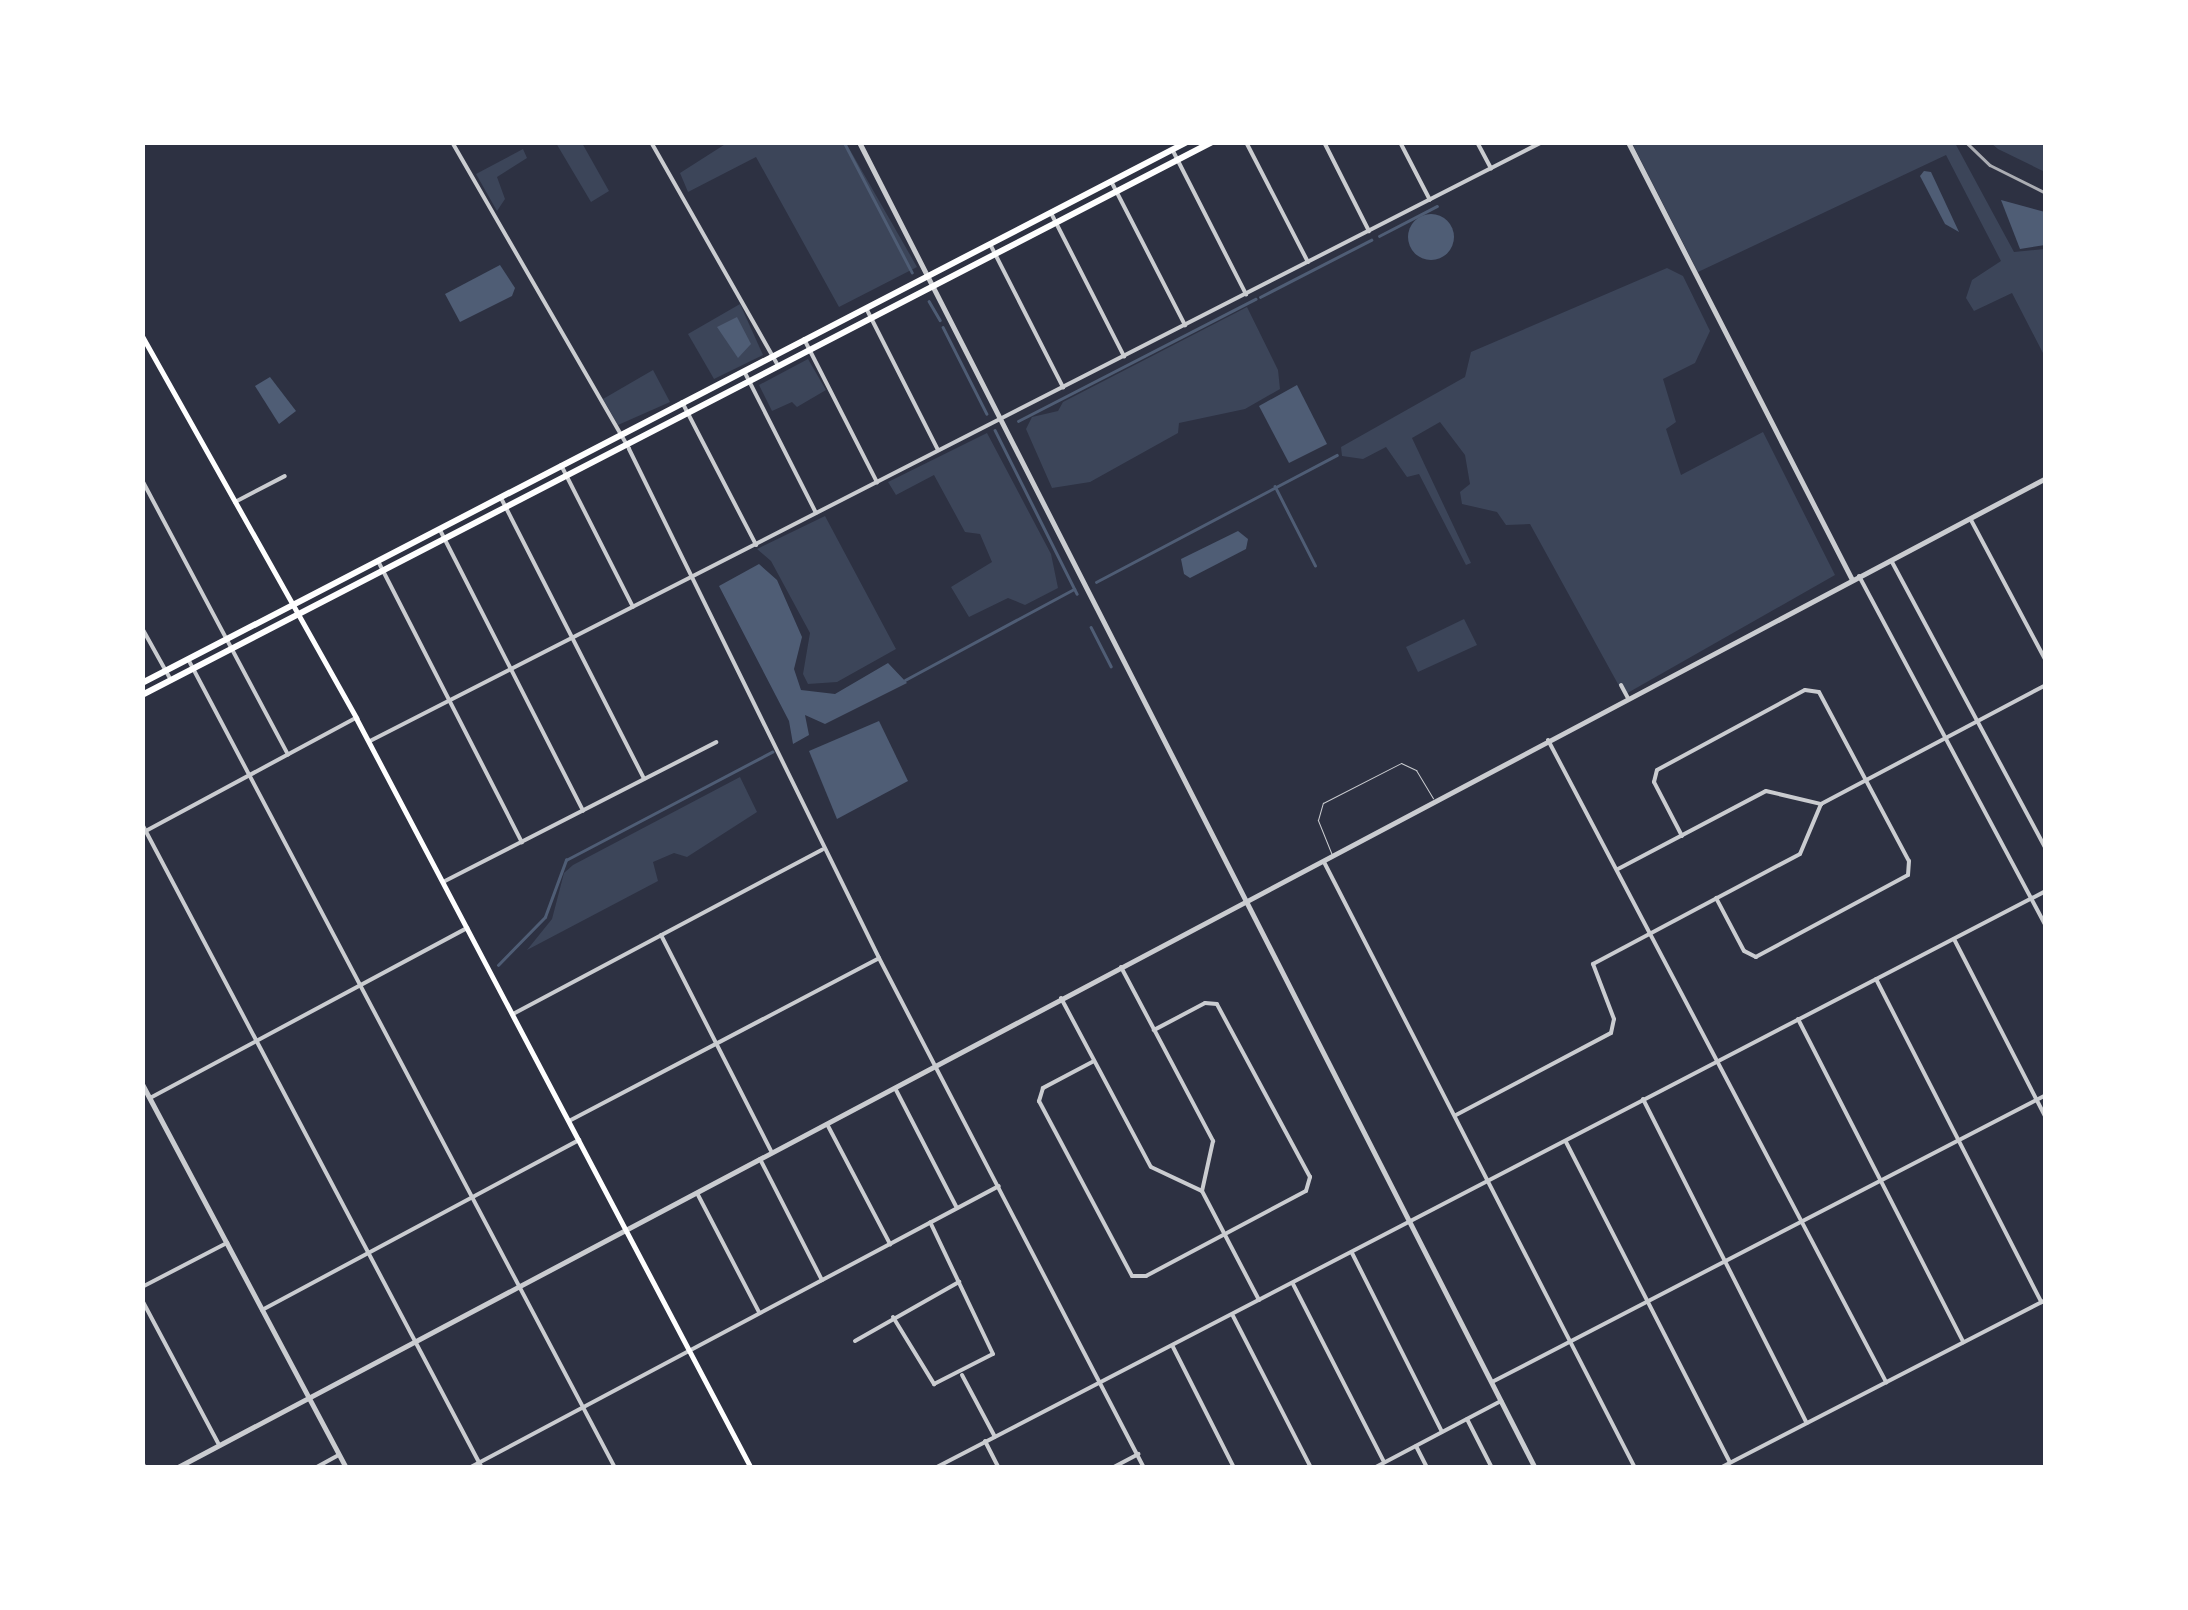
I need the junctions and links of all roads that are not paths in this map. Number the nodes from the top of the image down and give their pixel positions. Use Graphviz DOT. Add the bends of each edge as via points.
graph roads {
  1 [pos="452,142"];
  2 [pos="651,142"];
  3 [pos="859,142"];
  4 [pos="1187,142"];
  5 [pos="1212,142"];
  6 [pos="1246,142"];
  7 [pos="1324,142"];
  8 [pos="1400,142"];
  9 [pos="1477,142"];
  10 [pos="1542,142"];
  11 [pos="1628,142"];
  12 [pos="1173,150"];
  13 [pos="1178,160"];
  14 [pos="1490,168"];
  15 [pos="1112,182"];
  16 [pos="1117,192"];
  17 [pos="1430,200"];
  18 [pos="1050,213"];
  19 [pos="1056,223"];
  20 [pos="1369,231"];
  21 [pos="990,244"];
  22 [pos="996,254"];
  23 [pos="1308,262"];
  24 [pos="930,275"];
  25 [pos="936,285"];
  26 [pos="1246,294"];
  27 [pos="866,308"];
  28 [pos="871,318"];
  29 [pos="1186,325"];
  30 [pos="142,336"];
  31 [pos="804,340"];
  32 [pos="810,350"];
  33 [pos="772,356"];
  34 [pos="1124,356"];
  35 [pos="778,366"];
  36 [pos="744,371"];
  37 [pos="749,381"];
  38 [pos="1063,387"];
  39 [pos="682,402"];
  40 [pos="688,412"];
  41 [pos="1004,417"];
  42 [pos="619,435"];
  43 [pos="625,444"];
  44 [pos="938,450"];
  45 [pos="561,465"];
  46 [pos="566,475"];
  47 [pos="285,476"];
  48 [pos="2046,478"];
  49 [pos="142,480"];
  50 [pos="877,482"];
  51 [pos="500,497"];
  52 [pos="236,502"];
  53 [pos="504,506"];
  54 [pos="816,513"];
  55 [pos="1970,518"];
  56 [pos="439,528"];
  57 [pos="444,538"];
  58 [pos="756,545"];
  59 [pos="377,559"];
  60 [pos="1891,559"];
  61 [pos="382,570"];
  62 [pos="694,576"];
  63 [pos="1855,578"];
  64 [pos="292,604"];
  65 [pos="634,607"];
  66 [pos="298,614"];
  67 [pos="142,628"];
  68 [pos="229,637"];
  69 [pos="572,638"];
  70 [pos="232,647"];
  71 [pos="188,658"];
  72 [pos="2046,661"];
  73 [pos="194,669"];
  74 [pos="166,670"];
  75 [pos="511,670"];
  76 [pos="171,680"];
  77 [pos="142,682"];
  78 [pos="1621,685"];
  79 [pos="2046,685"];
  80 [pos="142,696"];
  81 [pos="1628,698"];
  82 [pos="450,701"];
  83 [pos="356,718"];
  84 [pos="1977,720"];
  85 [pos="1942,738"];
  86 [pos="1548,740"];
  87 [pos="369,742"];
  88 [pos="716,742"];
  89 [pos="288,755"];
  90 [pos="250,775"];
  91 [pos="1866,778"];
  92 [pos="644,779"];
  93 [pos="1434,801"];
  94 [pos="1821,804"];
  95 [pos="583,810"];
  96 [pos="142,824"];
  97 [pos="144,832"];
  98 [pos="1682,836"];
  99 [pos="522,842"];
  100 [pos="824,849"];
  101 [pos="2046,849"];
  102 [pos="1332,855"];
  103 [pos="1322,860"];
  104 [pos="1616,870"];
  105 [pos="442,882"];
  106 [pos="2046,890"];
  107 [pos="1716,898"];
  108 [pos="2029,899"];
  109 [pos="1246,900"];
  110 [pos="2046,926"];
  111 [pos="467,928"];
  112 [pos="1650,933"];
  113 [pos="661,935"];
  114 [pos="1954,938"];
  115 [pos="879,958"];
  116 [pos="1121,966"];
  117 [pos="1876,979"];
  118 [pos="361,985"];
  119 [pos="1060,998"];
  120 [pos="512,1014"];
  121 [pos="1798,1019"];
  122 [pos="1154,1030"];
  123 [pos="257,1040"];
  124 [pos="716,1043"];
  125 [pos="1719,1060"];
  126 [pos="1094,1061"];
  127 [pos="936,1064"];
  128 [pos="143,1085"];
  129 [pos="894,1086"];
  130 [pos="2046,1095"];
  131 [pos="150,1098"];
  132 [pos="1643,1099"];
  133 [pos="2036,1100"];
  134 [pos="1454,1116"];
  135 [pos="2046,1118"];
  136 [pos="569,1121"];
  137 [pos="826,1122"];
  138 [pos="578,1140"];
  139 [pos="1565,1140"];
  140 [pos="1959,1140"];
  141 [pos="771,1151"];
  142 [pos="760,1158"];
  143 [pos="1881,1180"];
  144 [pos="1487,1181"];
  145 [pos="1000,1186"];
  146 [pos="696,1191"];
  147 [pos="1202,1191"];
  148 [pos="472,1196"];
  149 [pos="957,1208"];
  150 [pos="1802,1220"];
  151 [pos="1410,1221"];
  152 [pos="930,1222"];
  153 [pos="626,1229"];
  154 [pos="1224,1234"];
  155 [pos="227,1243"];
  156 [pos="890,1244"];
  157 [pos="368,1252"];
  158 [pos="1351,1252"];
  159 [pos="1724,1261"];
  160 [pos="822,1280"];
  161 [pos="960,1282"];
  162 [pos="1292,1282"];
  163 [pos="519,1285"];
  164 [pos="142,1288"];
  165 [pos="142,1300"];
  166 [pos="1259,1300"];
  167 [pos="1648,1301"];
  168 [pos="2044,1301"];
  169 [pos="262,1310"];
  170 [pos="759,1312"];
  171 [pos="1232,1314"];
  172 [pos="893,1317"];
  173 [pos="416,1340"];
  174 [pos="854,1341"];
  175 [pos="1570,1342"];
  176 [pos="1963,1342"];
  177 [pos="1172,1345"];
  178 [pos="690,1350"];
  179 [pos="962,1375"];
  180 [pos="1101,1382"];
  181 [pos="1492,1382"];
  182 [pos="1886,1382"];
  183 [pos="309,1397"];
  184 [pos="1502,1401"];
  185 [pos="583,1407"];
  186 [pos="1467,1419"];
  187 [pos="1807,1423"];
  188 [pos="1442,1432"];
  189 [pos="994,1437"];
  190 [pos="985,1442"];
  191 [pos="219,1445"];
  192 [pos="1416,1446"];
  193 [pos="340,1454"];
  194 [pos="1138,1454"];
  195 [pos="1384,1462"];
  196 [pos="1730,1462"];
  197 [pos="481,1465"];
  198 [pos="176,1468"];
  199 [pos="315,1468"];
  200 [pos="346,1468"];
  201 [pos="469,1468"];
  202 [pos="615,1468"];
  203 [pos="752,1468"];
  204 [pos="935,1468"];
  205 [pos="999,1468"];
  206 [pos="1112,1468"];
  207 [pos="1144,1468"];
  208 [pos="1234,1468"];
  209 [pos="1310,1468"];
  210 [pos="1374,1468"];
  211 [pos="1427,1468"];
  212 [pos="1492,1468"];
  213 [pos="1536,1468"];
  214 [pos="1635,1468"];
  215 [pos="1720,1468"];
  1 -- 42 [label="street"];
  2 -- 33 [label="street"];
  3 -- 24 [label="street"];
  4 -- 12 [label="main road"];
  5 -- 13 [label="main road"];
  6 -- 23 [label="street"];
  7 -- 20 [label="street"];
  8 -- 17 [label="street"];
  9 -- 14 [label="street"];
  10 -- 14 [label="street"];
  11 -- 63 [label="street"];
  12 -- 13 [label="street"];
  12 -- 15 [label="main road"];
  13 -- 16 [label="main road"];
  13 -- 26 [label="street"];
  14 -- 17 [label="street"];
  15 -- 16 [label="street"];
  15 -- 18 [label="main road"];
  16 -- 19 [label="main road"];
  16 -- 29 [label="street"];
  17 -- 20 [label="street"];
  18 -- 19 [label="street"];
  18 -- 21 [label="main road"];
  19 -- 22 [label="main road"];
  19 -- 34 [label="street"];
  20 -- 23 [label="street"];
  21 -- 22 [label="street"];
  21 -- 24 [label="main road"];
  22 -- 25 [label="main road"];
  22 -- 38 [label="street"];
  23 -- 26 [label="street"];
  24 -- 25 [label="street"];
  24 -- 27 [label="main road"];
  25 -- 28 [label="main road"];
  25 -- 41 [label="street"];
  26 -- 29 [label="street"];
  27 -- 28 [label="street"];
  27 -- 31 [label="main road"];
  28 -- 32 [label="main road"];
  28 -- 44 [label="street"];
  29 -- 34 [label="street"];
  30 -- 52 [label="main road"];
  31 -- 32 [label="street"];
  31 -- 33 [label="main road"];
  32 -- 35 [label="main road"];
  32 -- 50 [label="street"];
  33 -- 35 [label="street"];
  33 -- 36 [label="main road"];
  34 -- 38 [label="street"];
  35 -- 37 [label="main road"];
  36 -- 37 [label="street"];
  36 -- 39 [label="main road"];
  37 -- 40 [label="main road"];
  37 -- 54 [label="street"];
  38 -- 41 [label="street"];
  39 -- 40 [label="street"];
  39 -- 42 [label="main road"];
  40 -- 43 [label="main road"];
  40 -- 58 [label="street"];
  41 -- 44 [label="street"];
  41 -- 109 [label="street"];
  42 -- 43 [label="street"];
  42 -- 45 [label="main road"];
  43 -- 46 [label="main road"];
  43 -- 62 [label="street"];
  44 -- 50 [label="street"];
  45 -- 46 [label="street"];
  45 -- 51 [label="main road"];
  46 -- 53 [label="main road"];
  46 -- 65 [label="street"];
  47 -- 52 [label="street"];
  48 -- 55 [label="street"];
  49 -- 68 [label="street"];
  50 -- 54 [label="street"];
  51 -- 53 [label="street"];
  51 -- 56 [label="main road"];
  52 -- 64 [label="main road"];
  53 -- 57 [label="main road"];
  53 -- 69 [label="street"];
  54 -- 58 [label="street"];
  55 -- 60 [label="street"];
  55 -- 72 [label="street"];
  56 -- 57 [label="street"];
  56 -- 59 [label="main road"];
  57 -- 61 [label="main road"];
  57 -- 75 [label="street"];
  58 -- 62 [label="street"];
  59 -- 61 [label="street"];
  59 -- 64 [label="main road"];
  60 -- 63 [label="street"];
  60 -- 84 [label="street"];
  61 -- 66 [label="main road"];
  61 -- 82 [label="street"];
  62 -- 65 [label="street"];
  62 -- 100 [label="street"];
  63 -- 81 [label="street"];
  63 -- 85 [label="street"];
  64 -- 66 [label="main road"];
  64 -- 68 [label="main road"];
  65 -- 69 [label="street"];
  66 -- 70 [label="main road"];
  66 -- 83 [label="main road"];
  67 -- 74 [label="street"];
  68 -- 70 [label="street"];
  68 -- 71 [label="main road"];
  69 -- 75 [label="street"];
  69 -- 92 [label="street"];
  70 -- 73 [label="main road"];
  70 -- 89 [label="street"];
  71 -- 73 [label="street"];
  71 -- 74 [label="main road"];
  73 -- 76 [label="main road"];
  73 -- 90 [label="street"];
  74 -- 76 [label="street"];
  74 -- 77 [label="main road"];
  75 -- 82 [label="street"];
  75 -- 95 [label="street"];
  76 -- 80 [label="main road"];
  78 -- 81 [label="street"];
  79 -- 84 [label="street"];
  81 -- 86 [label="street"];
  82 -- 87 [label="street"];
  82 -- 99 [label="street"];
  83 -- 87 [label="main road"];
  83 -- 89 [label="street"];
  84 -- 85 [label="street"];
  84 -- 101 [label="street"];
  85 -- 91 [label="street"];
  85 -- 108 [label="street"];
  86 -- 93 [label="street"];
  86 -- 104 [label="street"];
  87 -- 105 [label="main road"];
  88 -- 92 [label="street"];
  89 -- 90 [label="street"];
  90 -- 97 [label="street"];
  90 -- 118 [label="street"];
  91 -- 94 [label="street"];
  91 -- 98 [label="street" via="1814,689 1654,773"];
  91 -- 107 [label="street" via="1910,870 1751,956"];
  92 -- 95 [label="street"];
  93 -- 102 [label="street"];
  93 -- 102 [label="lane" via="1416,770 1401,763 1323,803 1318,820"];
  94 -- 98 [label="street" via="1772,789"];
  94 -- 107 [label="street" via="1804,851"];
  95 -- 99 [label="street"];
  96 -- 97 [label="street"];
  97 -- 123 [label="street"];
  98 -- 104 [label="street"];
  99 -- 105 [label="street"];
  100 -- 113 [label="street"];
  100 -- 115 [label="street"];
  102 -- 103 [label="street"];
  103 -- 109 [label="street"];
  103 -- 134 [label="street"];
  104 -- 112 [label="street"];
  105 -- 111 [label="main road"];
  106 -- 108 [label="street"];
  107 -- 112 [label="street"];
  108 -- 110 [label="street"];
  108 -- 114 [label="street"];
  109 -- 116 [label="street"];
  109 -- 151 [label="street"];
  111 -- 118 [label="street"];
  111 -- 120 [label="main road"];
  112 -- 125 [label="street"];
  112 -- 134 [label="street" via="1592,968 1614,1019 1612,1033"];
  113 -- 120 [label="street"];
  113 -- 124 [label="street"];
  114 -- 117 [label="street"];
  114 -- 133 [label="street"];
  115 -- 124 [label="street"];
  115 -- 127 [label="street"];
  116 -- 119 [label="street"];
  116 -- 122 [label="street"];
  117 -- 121 [label="street"];
  117 -- 140 [label="street"];
  118 -- 123 [label="street"];
  118 -- 148 [label="street"];
  119 -- 126 [label="street"];
  119 -- 127 [label="street"];
  120 -- 136 [label="main road"];
  121 -- 125 [label="street"];
  121 -- 143 [label="street"];
  122 -- 147 [label="street" via="1214,1146"];
  122 -- 154 [label="street" via="1205,1002 1217,1004 1310,1184"];
  123 -- 131 [label="street"];
  123 -- 157 [label="street"];
  124 -- 136 [label="street"];
  124 -- 141 [label="street"];
  125 -- 132 [label="street"];
  125 -- 150 [label="street"];
  126 -- 147 [label="street" via="1155,1172"];
  126 -- 154 [label="street" via="1043,1088 1039,1101 1137,1278"];
  127 -- 129 [label="street"];
  127 -- 145 [label="street"];
  128 -- 131 [label="street"];
  129 -- 137 [label="street"];
  129 -- 149 [label="street"];
  130 -- 133 [label="street"];
  131 -- 155 [label="street"];
  132 -- 139 [label="street"];
  132 -- 159 [label="street"];
  133 -- 135 [label="street"];
  133 -- 140 [label="street"];
  134 -- 144 [label="street"];
  136 -- 138 [label="main road"];
  137 -- 141 [label="street"];
  137 -- 156 [label="street"];
  138 -- 148 [label="street"];
  138 -- 153 [label="main road"];
  139 -- 144 [label="street"];
  139 -- 167 [label="street"];
  140 -- 143 [label="street"];
  140 -- 168 [label="street"];
  141 -- 142 [label="street"];
  142 -- 146 [label="street"];
  142 -- 160 [label="street"];
  143 -- 150 [label="street"];
  143 -- 176 [label="street"];
  144 -- 151 [label="street"];
  144 -- 175 [label="street"];
  145 -- 149 [label="street"];
  145 -- 180 [label="street"];
  146 -- 153 [label="street"];
  146 -- 170 [label="street"];
  147 -- 154 [label="street"];
  148 -- 157 [label="street"];
  148 -- 163 [label="street"];
  149 -- 152 [label="street"];
  150 -- 159 [label="street"];
  150 -- 182 [label="street"];
  151 -- 158 [label="street"];
  151 -- 181 [label="street"];
  152 -- 156 [label="street"];
  152 -- 161 [label="street"];
  153 -- 163 [label="street"];
  153 -- 178 [label="main road"];
  154 -- 166 [label="street"];
  155 -- 164 [label="street"];
  155 -- 169 [label="street"];
  156 -- 160 [label="street"];
  157 -- 169 [label="street"];
  157 -- 173 [label="street"];
  158 -- 162 [label="street"];
  158 -- 188 [label="street"];
  159 -- 167 [label="street"];
  159 -- 187 [label="street"];
  160 -- 170 [label="street"];
  161 -- 172 [label="street"];
  161 -- 179 [label="street" via="994,1350"];
  162 -- 166 [label="street"];
  162 -- 195 [label="street"];
  163 -- 173 [label="street"];
  163 -- 185 [label="street"];
  165 -- 191 [label="street"];
  166 -- 171 [label="street"];
  167 -- 175 [label="street"];
  167 -- 196 [label="street"];
  168 -- 176 [label="street"];
  169 -- 183 [label="street"];
  170 -- 178 [label="street"];
  171 -- 177 [label="street"];
  171 -- 209 [label="street"];
  172 -- 174 [label="street"];
  172 -- 179 [label="street" via="934,1384"];
  173 -- 183 [label="street"];
  173 -- 197 [label="street"];
  175 -- 181 [label="street"];
  175 -- 214 [label="street"];
  176 -- 182 [label="street"];
  177 -- 180 [label="street"];
  177 -- 208 [label="street"];
  178 -- 185 [label="street"];
  178 -- 203 [label="main road"];
  179 -- 189 [label="street"];
  180 -- 189 [label="street"];
  180 -- 194 [label="street"];
  181 -- 184 [label="street"];
  182 -- 187 [label="street"];
  183 -- 191 [label="street"];
  183 -- 193 [label="street"];
  184 -- 186 [label="street"];
  184 -- 213 [label="street"];
  185 -- 197 [label="street"];
  185 -- 202 [label="street"];
  186 -- 188 [label="street"];
  186 -- 212 [label="street"];
  187 -- 196 [label="street"];
  188 -- 192 [label="street"];
  189 -- 190 [label="street"];
  190 -- 204 [label="street"];
  190 -- 205 [label="street"];
  191 -- 198 [label="street"];
  192 -- 195 [label="street"];
  192 -- 211 [label="street"];
  193 -- 199 [label="street"];
  193 -- 200 [label="street"];
  194 -- 206 [label="street"];
  194 -- 207 [label="street"];
  195 -- 210 [label="street"];
  196 -- 215 [label="street"];
  197 -- 201 [label="street"];
}
